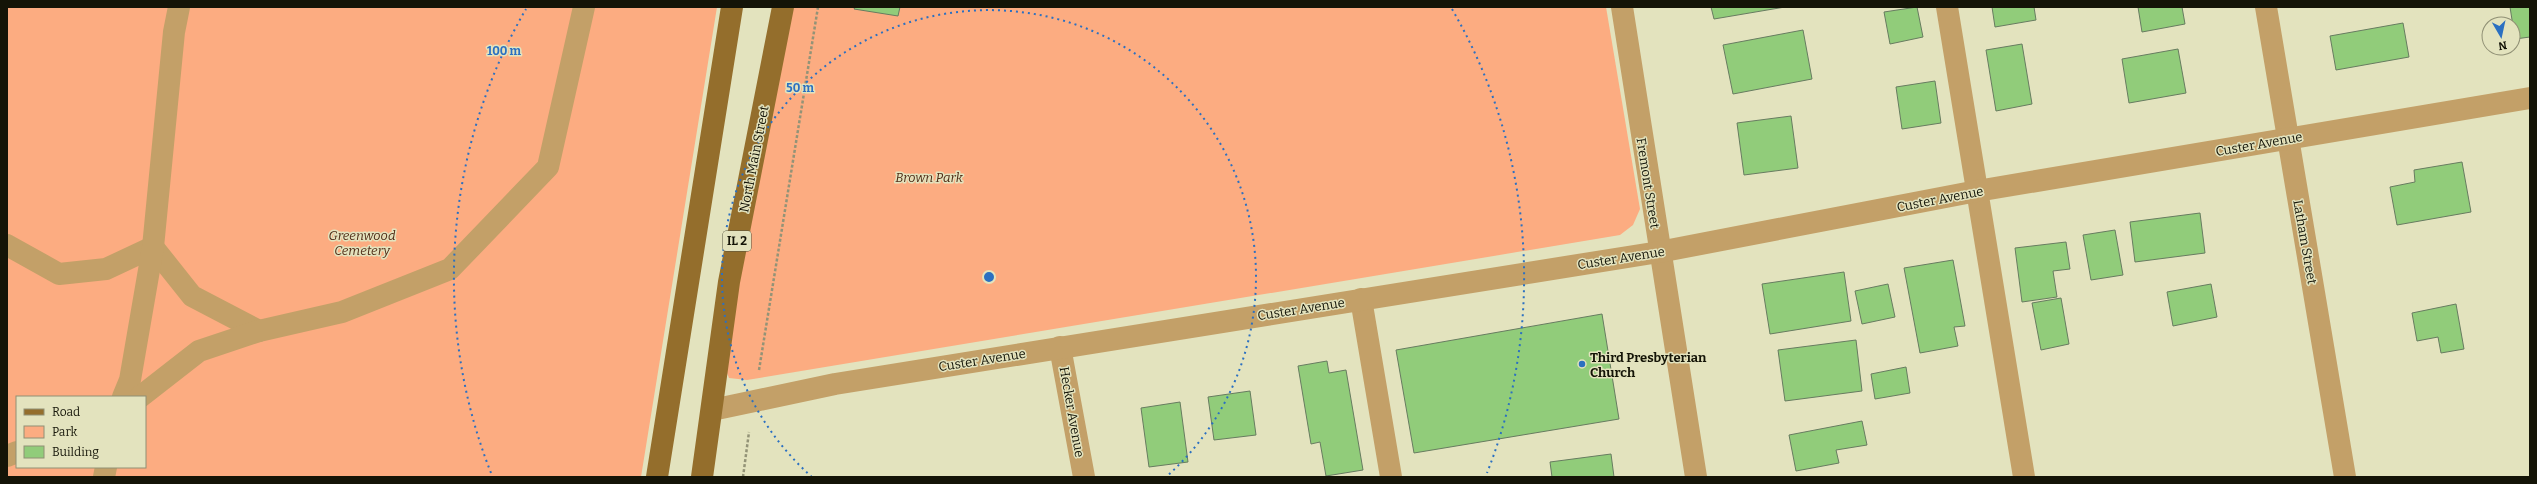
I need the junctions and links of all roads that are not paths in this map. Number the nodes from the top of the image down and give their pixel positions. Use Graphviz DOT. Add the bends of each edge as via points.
graph roads {
  1 [pos="178,7"];
  2 [pos="584,7"];
  3 [pos="732,7"];
  4 [pos="783,7"];
  5 [pos="1622,7"];
  6 [pos="1947,7"];
  7 [pos="2266,7"];
  8 [pos="2530,98"];
  9 [pos="2288,140"];
  10 [pos="1977,191"];
  11 [pos="7,244"];
  12 [pos="153,247"];
  13 [pos="1659,252"];
  14 [pos="1361,299"];
  15 [pos="259,330"];
  16 [pos="1060,347"];
  17 [pos="123,396"];
  18 [pos="141,396"];
  19 [pos="712,410"];
  20 [pos="657,477"];
  21 [pos="702,477"];
  22 [pos="1084,477"];
  23 [pos="1391,477"];
  24 [pos="1696,477"];
  25 [pos="2024,477"];
  26 [pos="2345,477"];
  1 -- 12 [label="street"];
  2 -- 15 [label="street" via="548,167 450,269 342,312"];
  3 -- 20 [label="main road"];
  4 -- 19 [label="main road, North Main Street / IL 2" via="729,282"];
  5 -- 13 [label="street, Fremont Street"];
  6 -- 10 [label="street"];
  7 -- 9 [label="street, Latham Street"];
  8 -- 9 [label="street, Custer Avenue"];
  9 -- 10 [label="street, Custer Avenue"];
  9 -- 26 [label="street, Latham Street"];
  10 -- 13 [label="street, Custer Avenue"];
  10 -- 25 [label="street"];
  11 -- 12 [label="street" via="59,274 106,269"];
  12 -- 15 [label="street" via="192,296"];
  12 -- 17 [label="street" via="130,380"];
  13 -- 14 [label="street, Custer Avenue"];
  13 -- 24 [label="street, Fremont Street"];
  14 -- 16 [label="street, Custer Avenue"];
  14 -- 23 [label="street"];
  15 -- 18 [label="street" via="199,351"];
  16 -- 19 [label="street, Custer Avenue" via="835,384"];
  16 -- 22 [label="street, Hecker Avenue"];
  19 -- 21 [label="main road, North Main Street / IL 2"];
}
